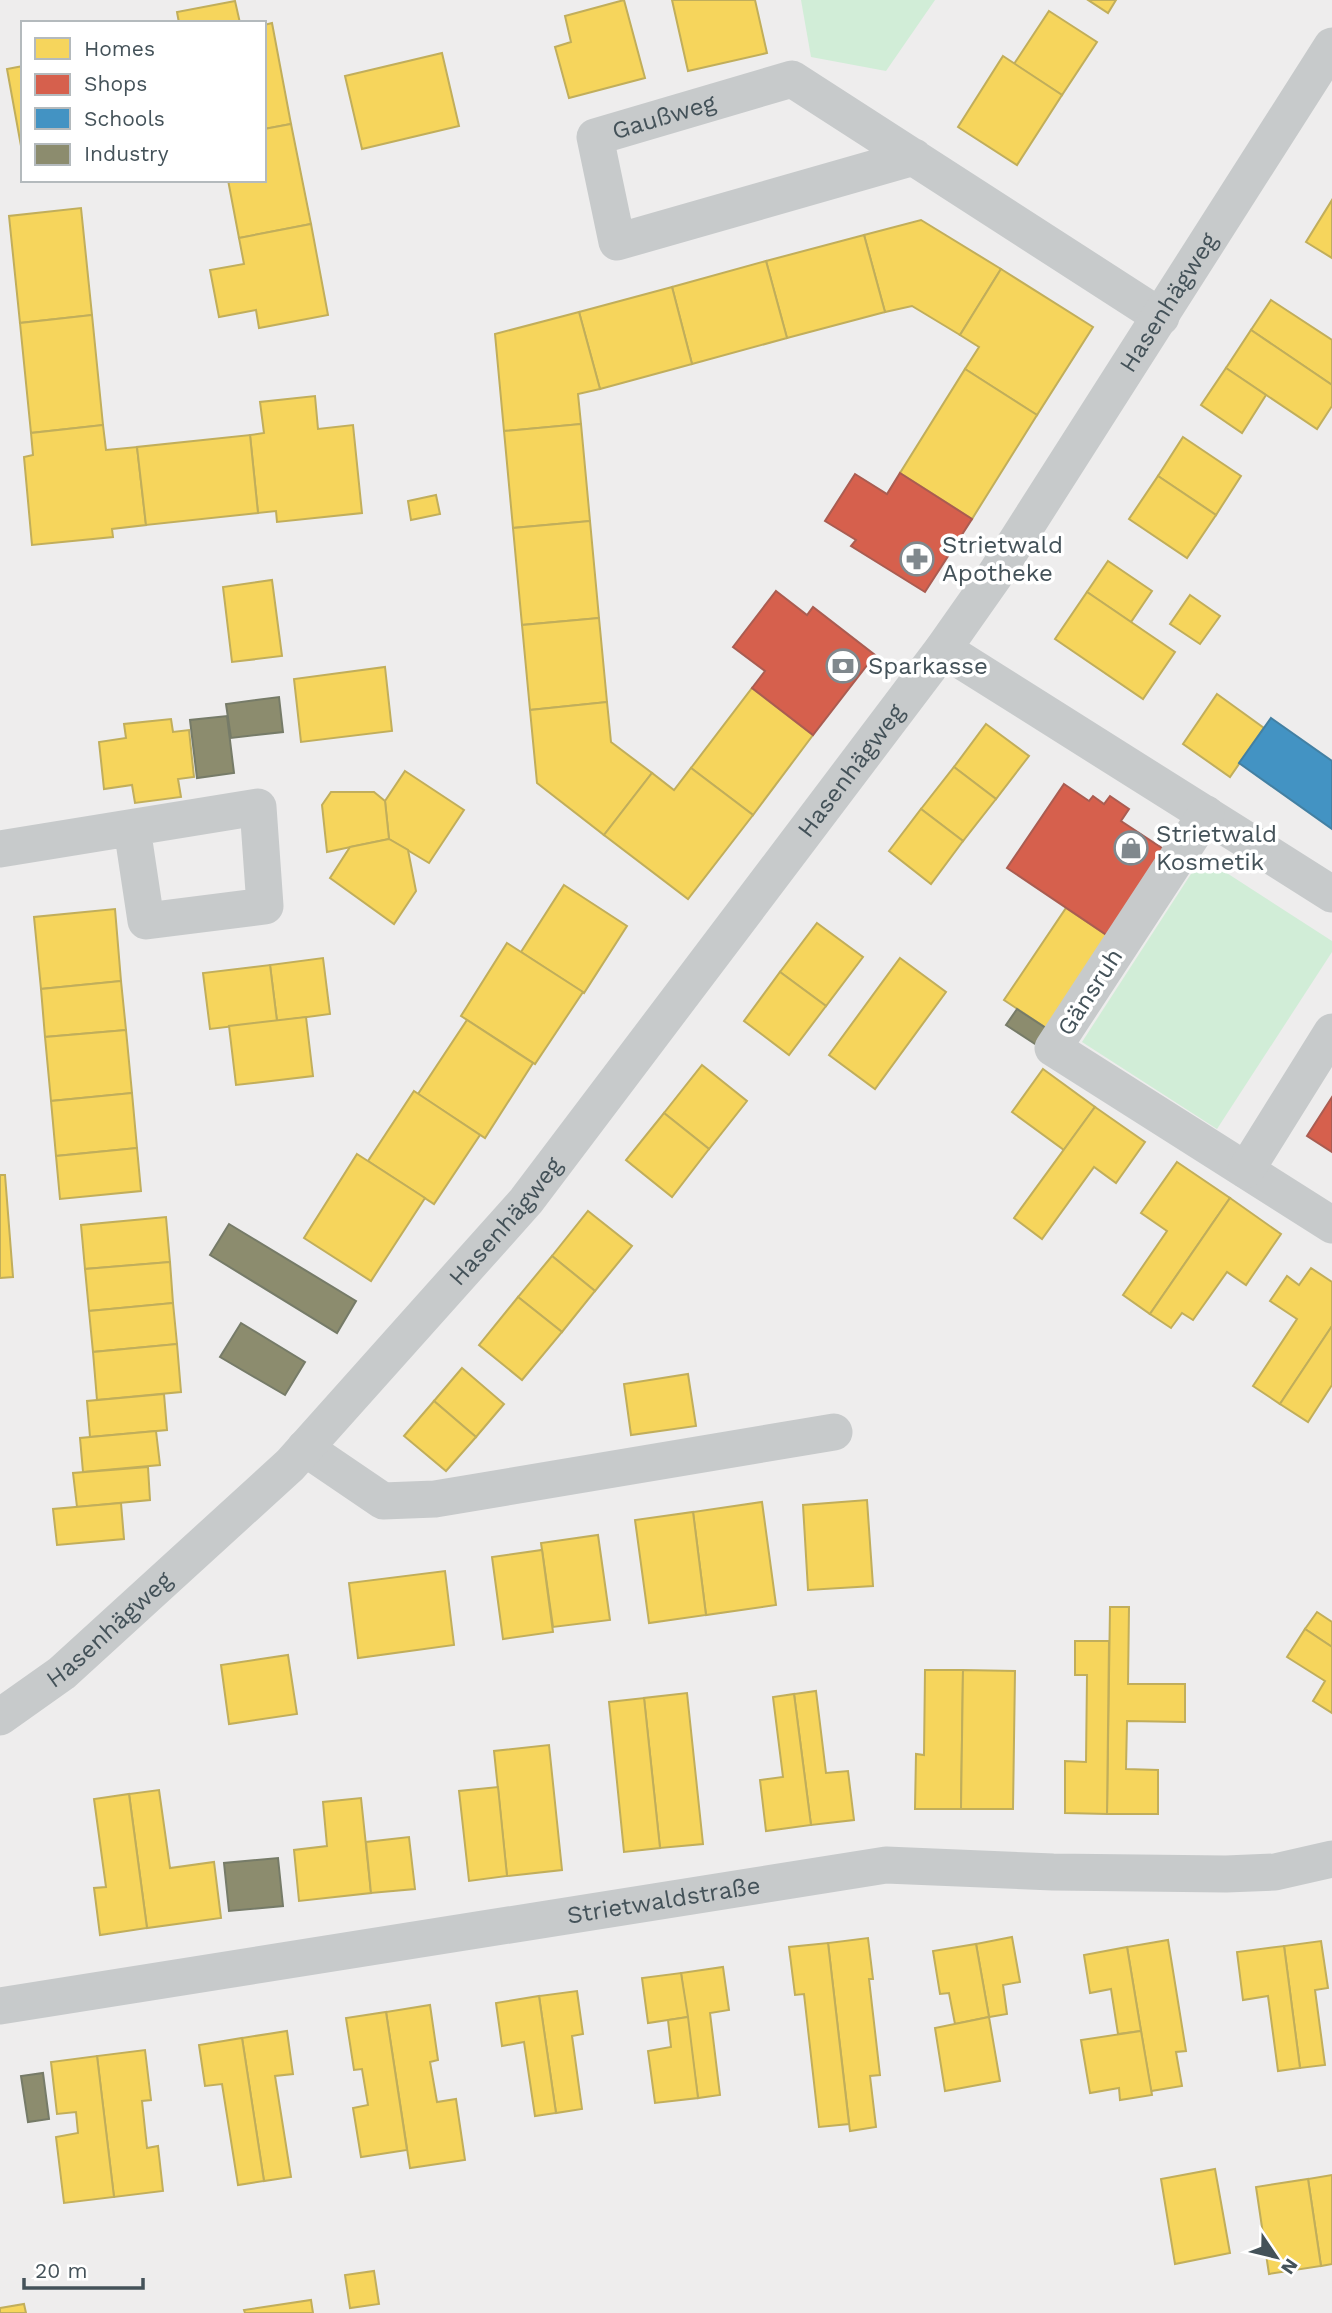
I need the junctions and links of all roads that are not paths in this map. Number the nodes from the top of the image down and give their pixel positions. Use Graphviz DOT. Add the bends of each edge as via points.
graph roads {
  1 [pos="1331,49"];
  2 [pos="914,157"];
  3 [pos="1161,317"];
  4 [pos="943,649"];
  5 [pos="1206,814"];
  6 [pos="132,828"];
  7 [pos="0,849"];
  8 [pos="1332,894"];
  9 [pos="1332,1032"];
  10 [pos="1247,1170"];
  11 [pos="1332,1225"];
  12 [pos="834,1432"];
  13 [pos="305,1448"];
  14 [pos="0,1717"];
  15 [pos="1332,1859"];
  16 [pos="0,2006"];
  1 -- 3 [label="street, Hasenhägweg"];
  2 -- 2 [label="street, Gaußweg" via="792,79 595,136 617,242"];
  2 -- 3 [label="street, Gaußweg"];
  3 -- 4 [label="street, Hasenhägweg"];
  4 -- 5 [label="street"];
  4 -- 13 [label="street, Hasenhägweg" via="526,1201"];
  5 -- 8 [label="street"];
  5 -- 10 [label="street, Gänsruh" via="1053,1048"];
  6 -- 7 [label="street"];
  9 -- 10 [label="street"];
  10 -- 11 [label="street, Gänsruh"];
  12 -- 13 [label="street" via="435,1499 383,1501"];
  13 -- 14 [label="street, Hasenhägweg" via="62,1673"];
  15 -- 16 [label="street, Strietwaldstraße" via="1275,1872 1226,1874 886,1865"];
}
